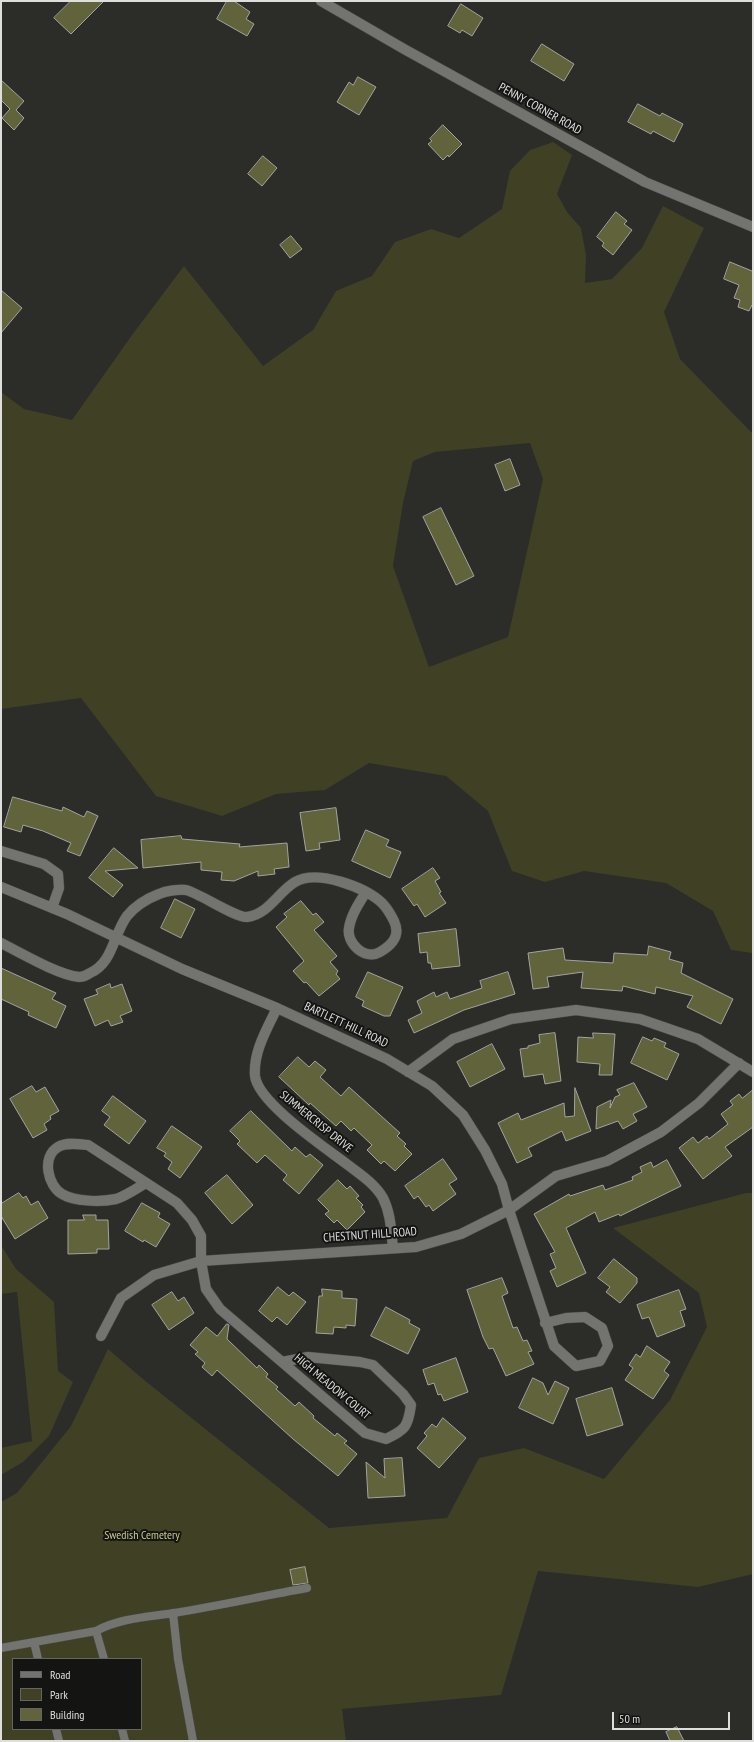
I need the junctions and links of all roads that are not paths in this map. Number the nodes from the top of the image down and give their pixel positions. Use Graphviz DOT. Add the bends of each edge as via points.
graph roads {
  1 [pos="321,1"];
  2 [pos="753,227"];
  3 [pos="1,851"];
  4 [pos="1,887"];
  5 [pos="366,892"];
  6 [pos="52,908"];
  7 [pos="116,938"];
  8 [pos="1,943"];
  9 [pos="277,1008"];
  10 [pos="739,1064"];
  11 [pos="753,1071"];
  12 [pos="408,1072"];
  13 [pos="146,1183"];
  14 [pos="509,1210"];
  15 [pos="393,1248"];
  16 [pos="201,1261"];
  17 [pos="545,1323"];
  18 [pos="102,1336"];
  19 [pos="282,1362"];
  20 [pos="307,1588"];
  21 [pos="173,1613"];
  22 [pos="96,1631"];
  23 [pos="34,1642"];
  24 [pos="1,1648"];
  25 [pos="38,1658"];
  26 [pos="104,1658"];
  27 [pos="56,1730"];
  28 [pos="122,1730"];
  29 [pos="59,1741"];
  30 [pos="125,1741"];
  31 [pos="193,1741"];
  1 -- 2 [label="street, PENNY CORNER ROAD" via="645,182"];
  3 -- 6 [label="street" via="44,864 58,874 59,888"];
  4 -- 6 [label="street, BARTLETT HILL ROAD"];
  5 -- 5 [label="street" via="382,903 396,926 397,934 389,946 377,954 370,955 361,952 349,934 354,913"];
  5 -- 7 [label="street" via="331,878 310,876 295,882 259,914 245,917 186,890 166,891 145,899 127,916"];
  6 -- 7 [label="street, BARTLETT HILL ROAD"];
  7 -- 8 [label="street" via="107,960 97,970 81,977 63,973"];
  7 -- 9 [label="street, BARTLETT HILL ROAD" via="182,969"];
  9 -- 12 [label="street, BARTLETT HILL ROAD" via="387,1059"];
  9 -- 15 [label="street, SUMMERCRISP DRIVE" via="256,1056 255,1077 262,1093 276,1109 368,1180 382,1196 390,1213"];
  10 -- 11 [label="street"];
  10 -- 12 [label="street" via="698,1039 647,1022 576,1010 511,1019 453,1039"];
  10 -- 14 [label="street, CHESTNUT HILL ROAD" via="699,1103 661,1132 607,1161 556,1176"];
  12 -- 14 [label="street, BARTLETT HILL ROAD" via="432,1086 463,1115 502,1184"];
  13 -- 13 [label="street, HIGH MEADOW COURT" via="88,1145 72,1143 58,1147 49,1156 48,1172 54,1186 62,1194 79,1201 117,1199"];
  13 -- 16 [label="street, HIGH MEADOW COURT" via="177,1203 192,1220 201,1236"];
  14 -- 15 [label="street, CHESTNUT HILL ROAD" via="461,1234 416,1247"];
  14 -- 17 [label="street, BARTLETT HILL ROAD"];
  15 -- 16 [label="street, CHESTNUT HILL ROAD"];
  16 -- 18 [label="street, CHESTNUT HILL ROAD" via="154,1275 121,1298"];
  16 -- 19 [label="street, HIGH MEADOW COURT" via="206,1289 220,1309"];
  17 -- 17 [label="street, BARTLETT HILL ROAD" via="554,1346 576,1366 600,1361 608,1346 602,1328 585,1316"];
  19 -- 19 [label="street, HIGH MEADOW COURT" via="308,1357 373,1365 404,1394 411,1405 409,1419 402,1432 386,1439 365,1433"];
  20 -- 21 [label="lane"];
  21 -- 22 [label="lane" via="108,1625"];
  21 -- 31 [label="lane" via="178,1659"];
  22 -- 23 [label="lane"];
  22 -- 26 [label="lane"];
  23 -- 24 [label="lane"];
  23 -- 25 [label="lane"];
  27 -- 29 [label="lane"];
  28 -- 30 [label="lane"];
}
